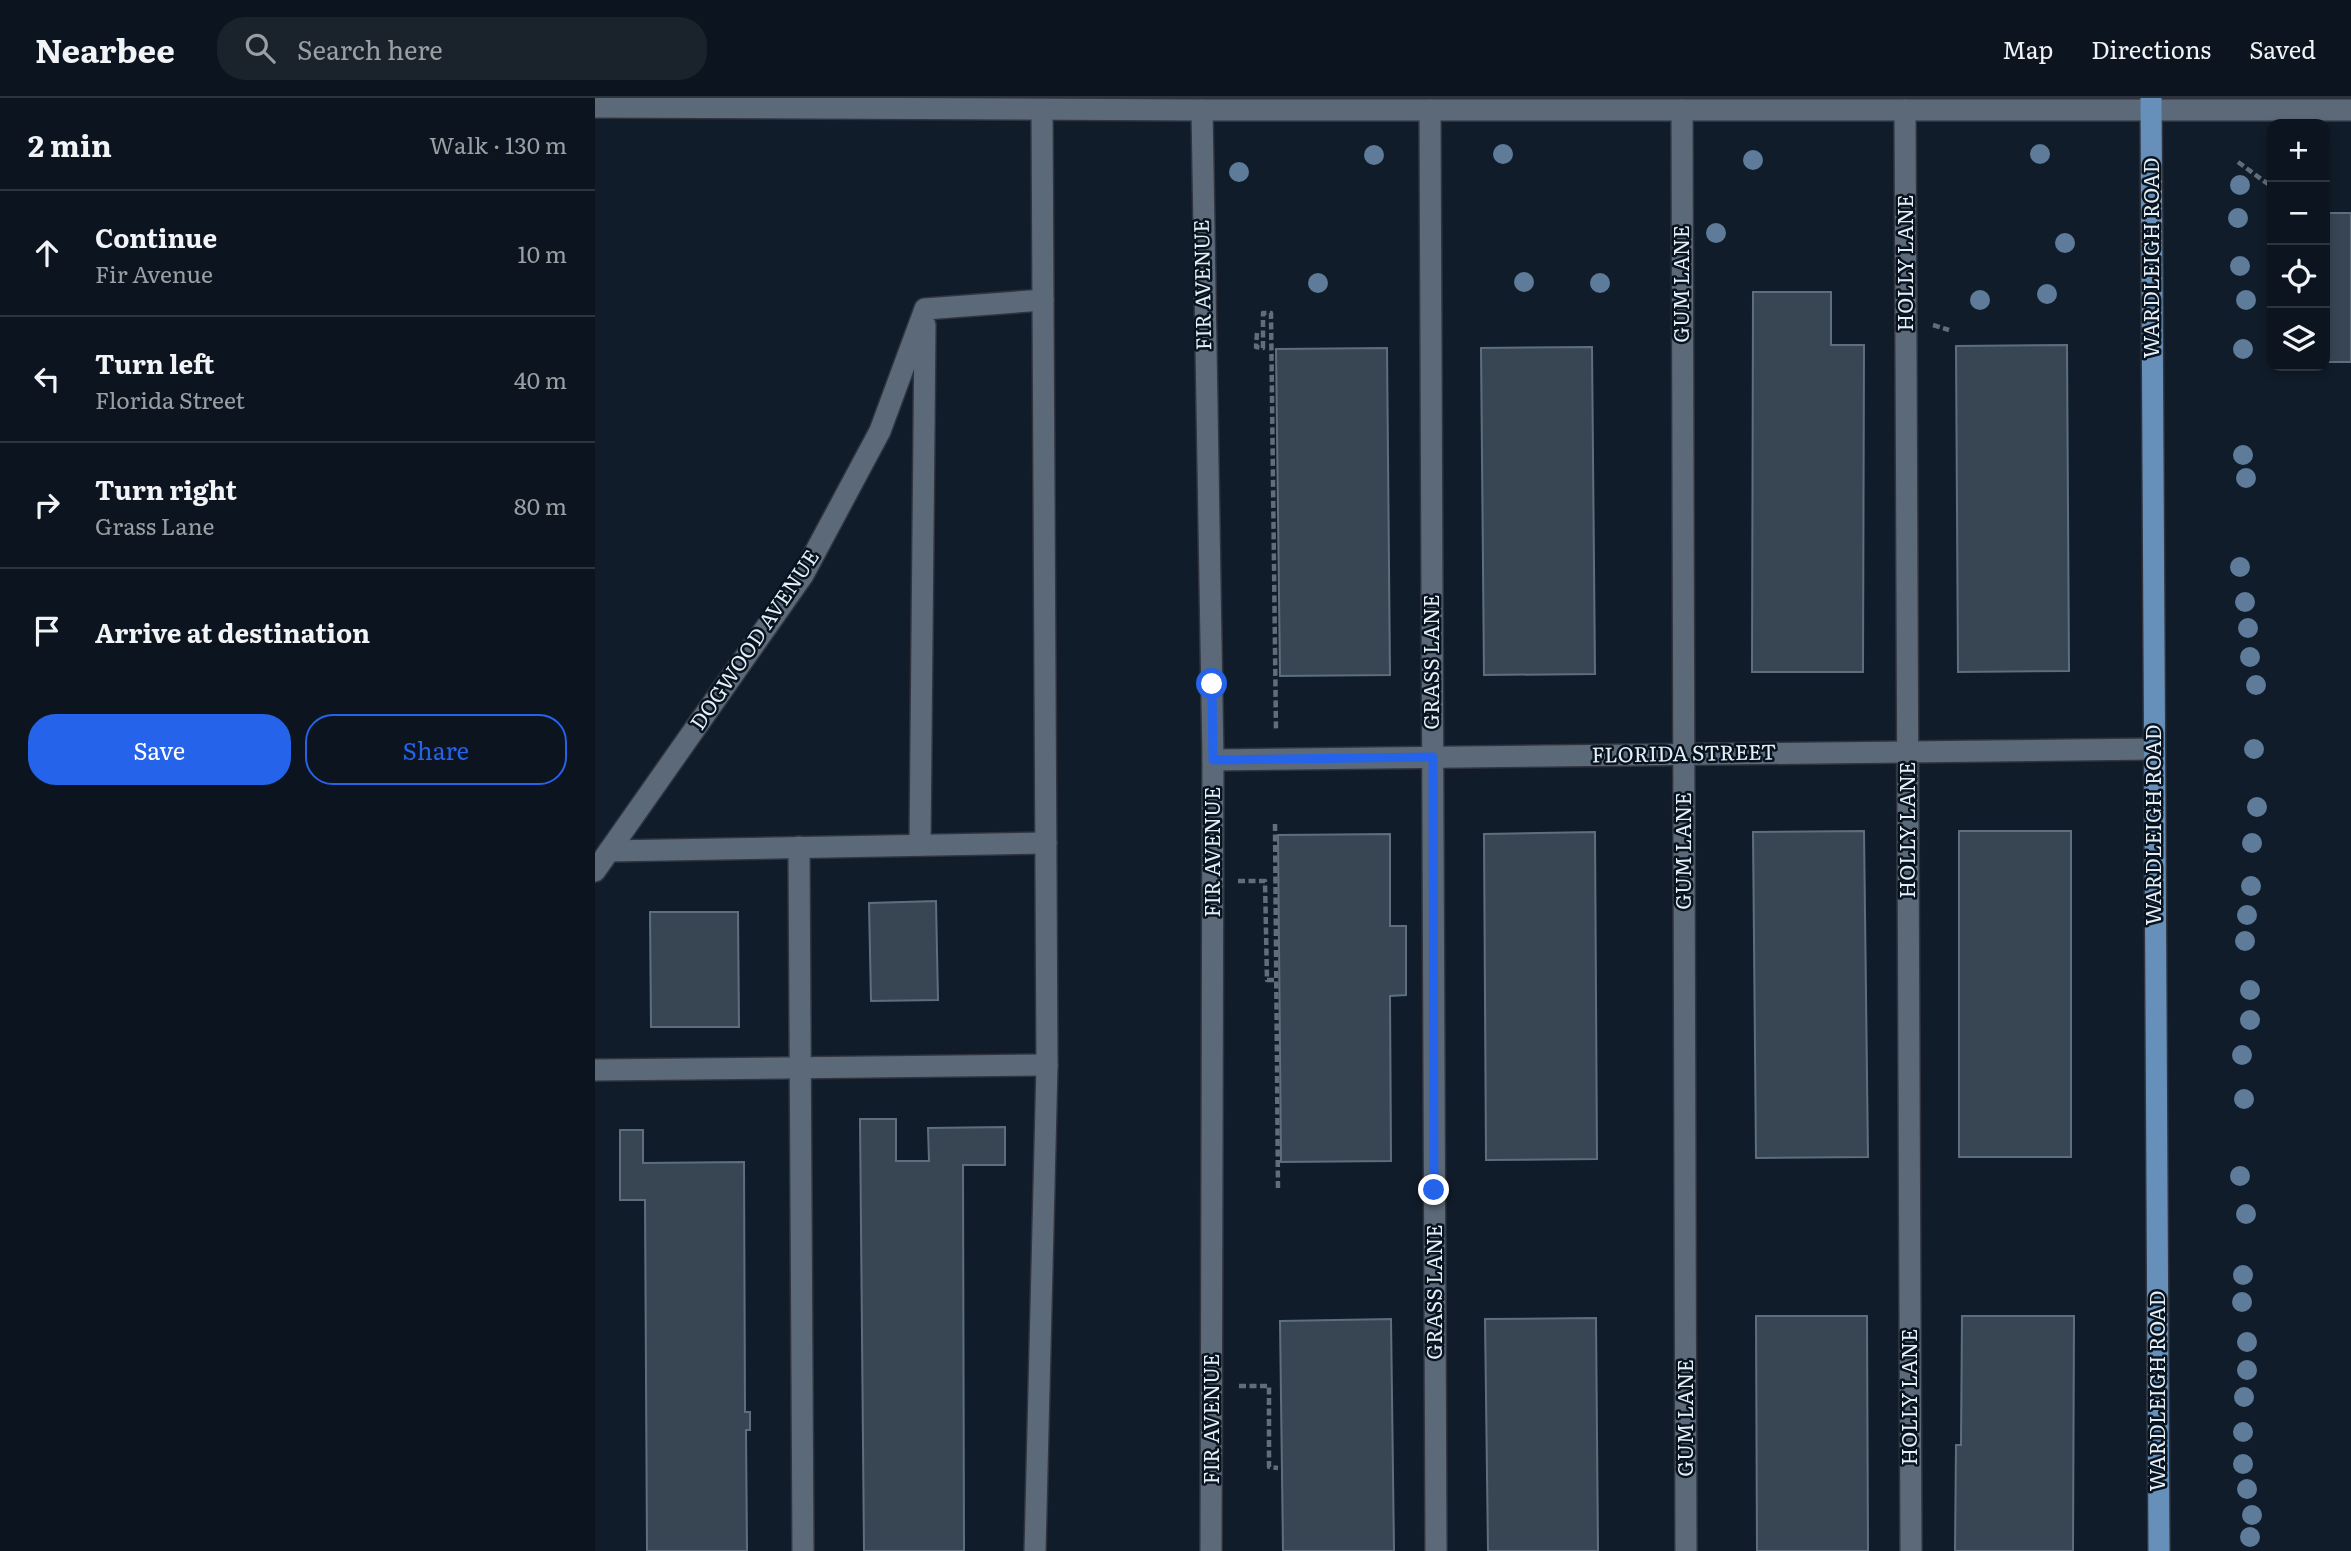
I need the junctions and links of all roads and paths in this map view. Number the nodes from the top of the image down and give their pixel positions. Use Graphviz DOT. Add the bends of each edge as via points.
graph roads {
  1 [pos="635,102"];
  2 [pos="2151,104"];
  3 [pos="595,107"];
  4 [pos="1042,110"];
  5 [pos="1202,110"];
  6 [pos="1430,110"];
  7 [pos="1682,110"];
  8 [pos="1906,110"];
  9 [pos="2351,110"];
  10 [pos="2238,162"];
  11 [pos="2267,183"];
  12 [pos="1043,300"];
  13 [pos="925,309"];
  14 [pos="1257,333"];
  15 [pos="1276,732"];
  16 [pos="2154,749"];
  17 [pos="1908,752"];
  18 [pos="1683,754"];
  19 [pos="1433,757"];
  20 [pos="1213,760"];
  21 [pos="1275,824"];
  22 [pos="1046,843"];
  23 [pos="920,845"];
  24 [pos="799,847"];
  25 [pos="609,851"];
  26 [pos="595,871"];
  27 [pos="1265,881"];
  28 [pos="1276,980"];
  29 [pos="1047,1065"];
  30 [pos="800,1068"];
  31 [pos="595,1070"];
  32 [pos="1278,1189"];
  33 [pos="1269,1386"];
  34 [pos="1278,1468"];
  35 [pos="803,1551"];
  36 [pos="1035,1551"];
  37 [pos="1211,1551"];
  38 [pos="1436,1551"];
  39 [pos="1686,1551"];
  40 [pos="1911,1551"];
  41 [pos="2159,1551"];
  1 -- 3 [label="street"];
  1 -- 4 [label="street"];
  2 -- 8 [label="street"];
  2 -- 9 [label="street"];
  2 -- 16 [label="main road, WARDLEIGH ROAD"];
  4 -- 5 [label="street"];
  4 -- 12 [label="street"];
  5 -- 6 [label="street"];
  5 -- 20 [label="street, FIR AVENUE"];
  6 -- 7 [label="street"];
  6 -- 19 [label="street, GRASS LANE"];
  7 -- 8 [label="street"];
  7 -- 18 [label="street, GUM LANE"];
  8 -- 17 [label="street, HOLLY LANE"];
  10 -- 11 [label="path"];
  12 -- 13 [label="street"];
  12 -- 22 [label="street"];
  13 -- 23 [label="street"];
  13 -- 25 [label="street, DOGWOOD AVENUE" via="880,430 803,575"];
  14 -- 15 [label="path" via="1256,347 1263,348 1263,313 1271,313"];
  16 -- 17 [label="street, FLORIDA STREET"];
  16 -- 41 [label="main road, WARDLEIGH ROAD"];
  17 -- 18 [label="street, FLORIDA STREET"];
  17 -- 40 [label="street, HOLLY LANE"];
  18 -- 19 [label="street, FLORIDA STREET"];
  18 -- 39 [label="street, GUM LANE"];
  19 -- 20 [label="street, FLORIDA STREET"];
  19 -- 38 [label="street, GRASS LANE"];
  20 -- 37 [label="street, FIR AVENUE"];
  21 -- 28 [label="path"];
  22 -- 23 [label="street"];
  22 -- 29 [label="street"];
  23 -- 24 [label="street"];
  24 -- 25 [label="street"];
  24 -- 30 [label="street"];
  25 -- 26 [label="street, DOGWOOD AVENUE"];
  27 -- 28 [label="path" via="1267,980"];
  28 -- 32 [label="path"];
  29 -- 30 [label="street"];
  29 -- 36 [label="street"];
  30 -- 31 [label="street"];
  30 -- 35 [label="street"];
  33 -- 34 [label="path" via="1269,1467"];
}
